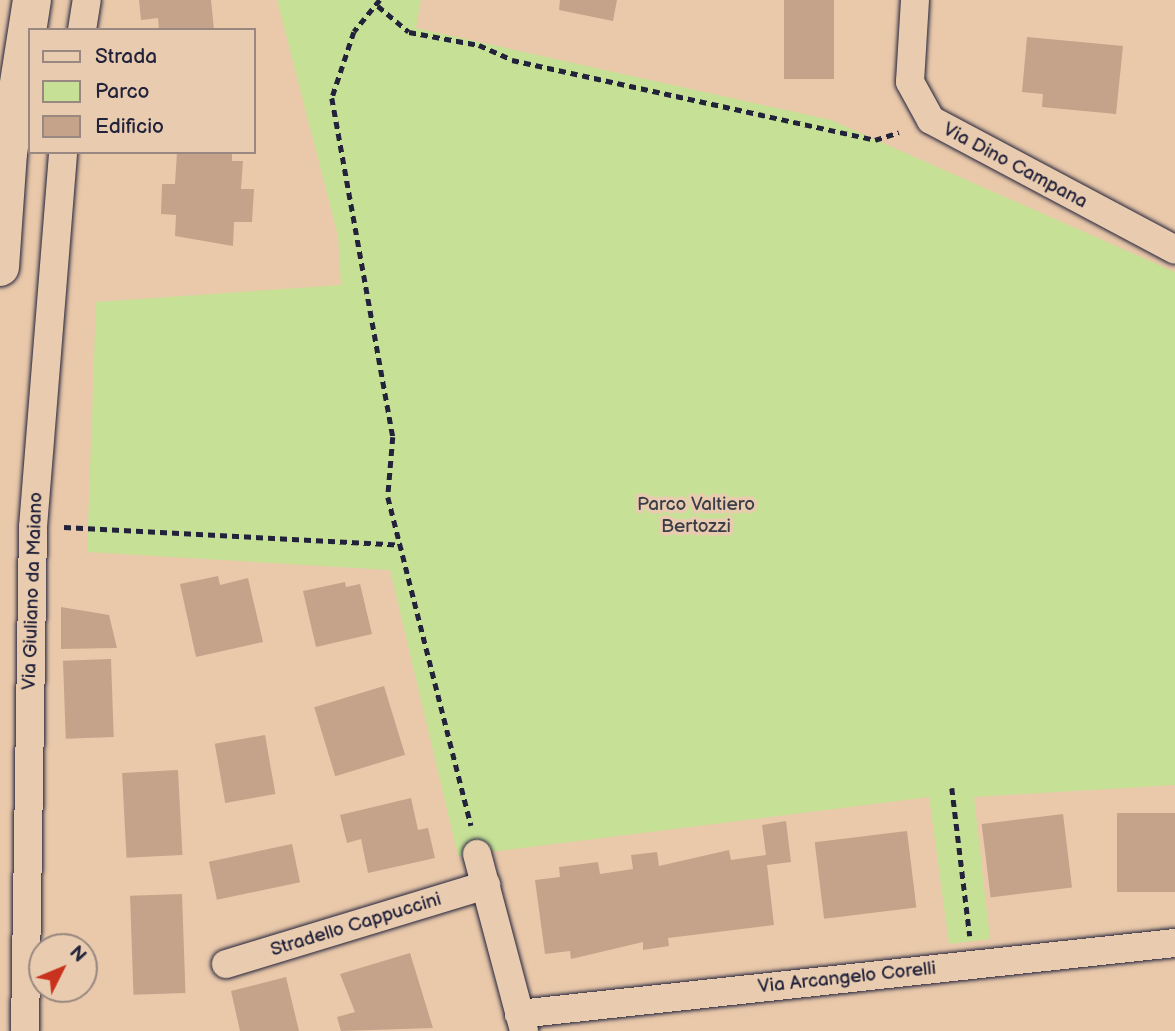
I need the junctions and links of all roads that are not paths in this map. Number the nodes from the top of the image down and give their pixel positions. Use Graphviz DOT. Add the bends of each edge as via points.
graph roads {
  1 [pos="32,0"];
  2 [pos="87,0"];
  3 [pos="915,0"];
  4 [pos="82,28"];
  5 [pos="63,154"];
  6 [pos="1175,250"];
  7 [pos="0,267"];
  8 [pos="477,854"];
  9 [pos="486,885"];
  10 [pos="1175,943"];
  11 [pos="226,964"];
  12 [pos="520,1026"];
  13 [pos="25,1031"];
  1 -- 7 [label="main road" via="8,153"];
  2 -- 4 [label="street"];
  3 -- 6 [label="street, Via Dino Campana" via="910,82 931,121"];
  5 -- 13 [label="street, Via Giuliano da Maiano" via="33,527"];
  8 -- 9 [label="street"];
  9 -- 11 [label="street, Stradello Cappuccini"];
  9 -- 12 [label="street"];
  10 -- 12 [label="street, Via Arcangelo Corelli" via="973,965"];
}
